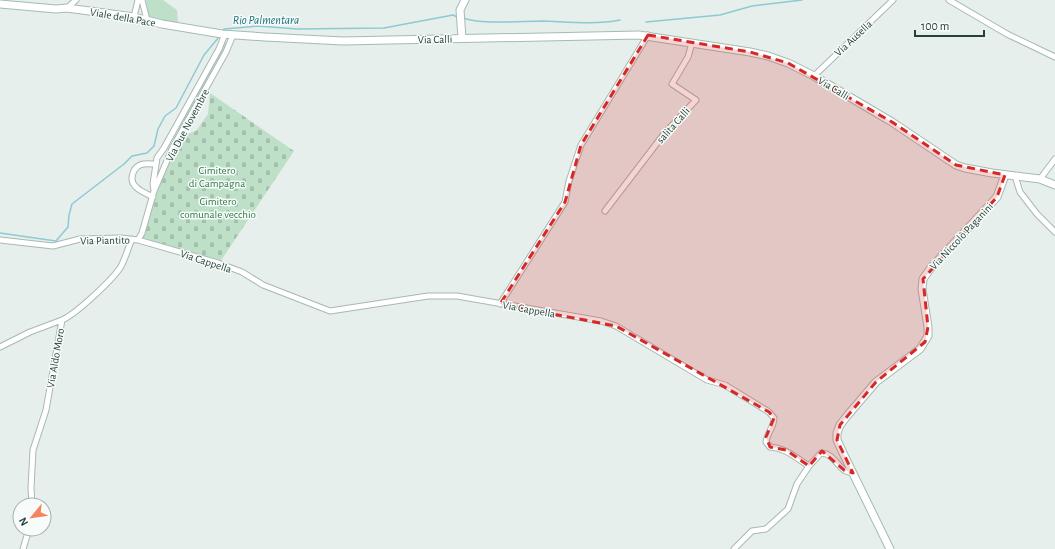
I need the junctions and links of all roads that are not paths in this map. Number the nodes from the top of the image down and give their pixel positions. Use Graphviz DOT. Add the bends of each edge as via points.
graph roads {
  1 [pos="76,0"];
  2 [pos="138,0"];
  3 [pos="142,0"];
  4 [pos="465,0"];
  5 [pos="893,0"];
  6 [pos="949,0"];
  7 [pos="0,4"];
  8 [pos="68,8"];
  9 [pos="134,17"];
  10 [pos="147,20"];
  11 [pos="223,34"];
  12 [pos="233,35"];
  13 [pos="648,35"];
  14 [pos="462,38"];
  15 [pos="692,43"];
  16 [pos="1055,57"];
  17 [pos="814,76"];
  18 [pos="1055,159"];
  19 [pos="156,164"];
  20 [pos="1005,175"];
  21 [pos="1015,176"];
  22 [pos="1040,178"];
  23 [pos="1055,185"];
  24 [pos="153,194"];
  25 [pos="605,211"];
  26 [pos="1055,232"];
  27 [pos="132,239"];
  28 [pos="0,240"];
  29 [pos="138,240"];
  30 [pos="500,304"];
  31 [pos="62,320"];
  32 [pos="0,347"];
  33 [pos="809,466"];
  34 [pos="853,473"];
  35 [pos="31,497"];
  36 [pos="27,537"];
  37 [pos="23,549"];
  38 [pos="734,549"];
  39 [pos="890,549"];
  1 -- 8 [label="street"];
  2 -- 9 [label="street"];
  3 -- 10 [label="street"];
  4 -- 14 [label="main road" via="460,10"];
  5 -- 17 [label="street, Via Ausella"];
  6 -- 16 [label="street" via="1007,34"];
  7 -- 8 [label="main road, Viale della Pace"];
  8 -- 9 [label="main road, Viale della Pace"];
  9 -- 10 [label="main road, Viale della Pace"];
  10 -- 11 [label="main road, Viale della Pace"];
  11 -- 12 [label="main road, Via Calli"];
  11 -- 19 [label="street, Via Due Novembre" via="219,49 157,158"];
  12 -- 14 [label="main road, Via Calli" via="343,41"];
  12 -- 24 [label="street, Via Due Novembre" via="181,132"];
  13 -- 14 [label="main road, Via Calli"];
  13 -- 15 [label="main road, Via Calli"];
  13 -- 30 [label="street" via="581,145 565,202"];
  15 -- 17 [label="main road, Via Calli" via="768,56"];
  15 -- 25 [label="street, salita Calli" via="688,57 672,84 696,100 664,134"];
  17 -- 20 [label="main road, Via Calli" via="892,122 956,165"];
  18 -- 22 [label="street"];
  19 -- 24 [label="street, Via Due Novembre"];
  19 -- 24 [label="street" via="140,165 132,176 136,188"];
  20 -- 21 [label="main road, Via Calli"];
  20 -- 34 [label="main road, Via Niccolò Paganini" via="997,197 923,279 922,289 928,327 925,342 920,349 876,382 840,425 837,440"];
  21 -- 22 [label="main road, Via Calli"];
  21 -- 26 [label="street" via="1020,192"];
  22 -- 23 [label="main road"];
  24 -- 29 [label="street, Via Due Novembre"];
  27 -- 28 [label="street, Via Piantito" via="80,238 53,246"];
  27 -- 29 [label="street, Via Piantito"];
  27 -- 31 [label="street, Via Aldo Moro" via="116,273 84,304"];
  29 -- 30 [label="street, Via Cappella" via="218,263 242,272 263,285 330,311 428,296 457,296"];
  30 -- 33 [label="street, Via Cappella" via="601,321 616,326 707,380 725,385 769,412 774,418 774,424 766,437 766,442 770,447 786,450"];
  31 -- 32 [label="street"];
  31 -- 35 [label="street, Via Aldo Moro" via="46,410 33,450"];
  33 -- 34 [label="street" via="821,453 825,453 837,461 844,470"];
  33 -- 38 [label="street" via="797,484 788,510 766,529 752,531"];
  34 -- 39 [label="main road, Via Niccolò Paganini"];
  36 -- 37 [label="street"];
}
